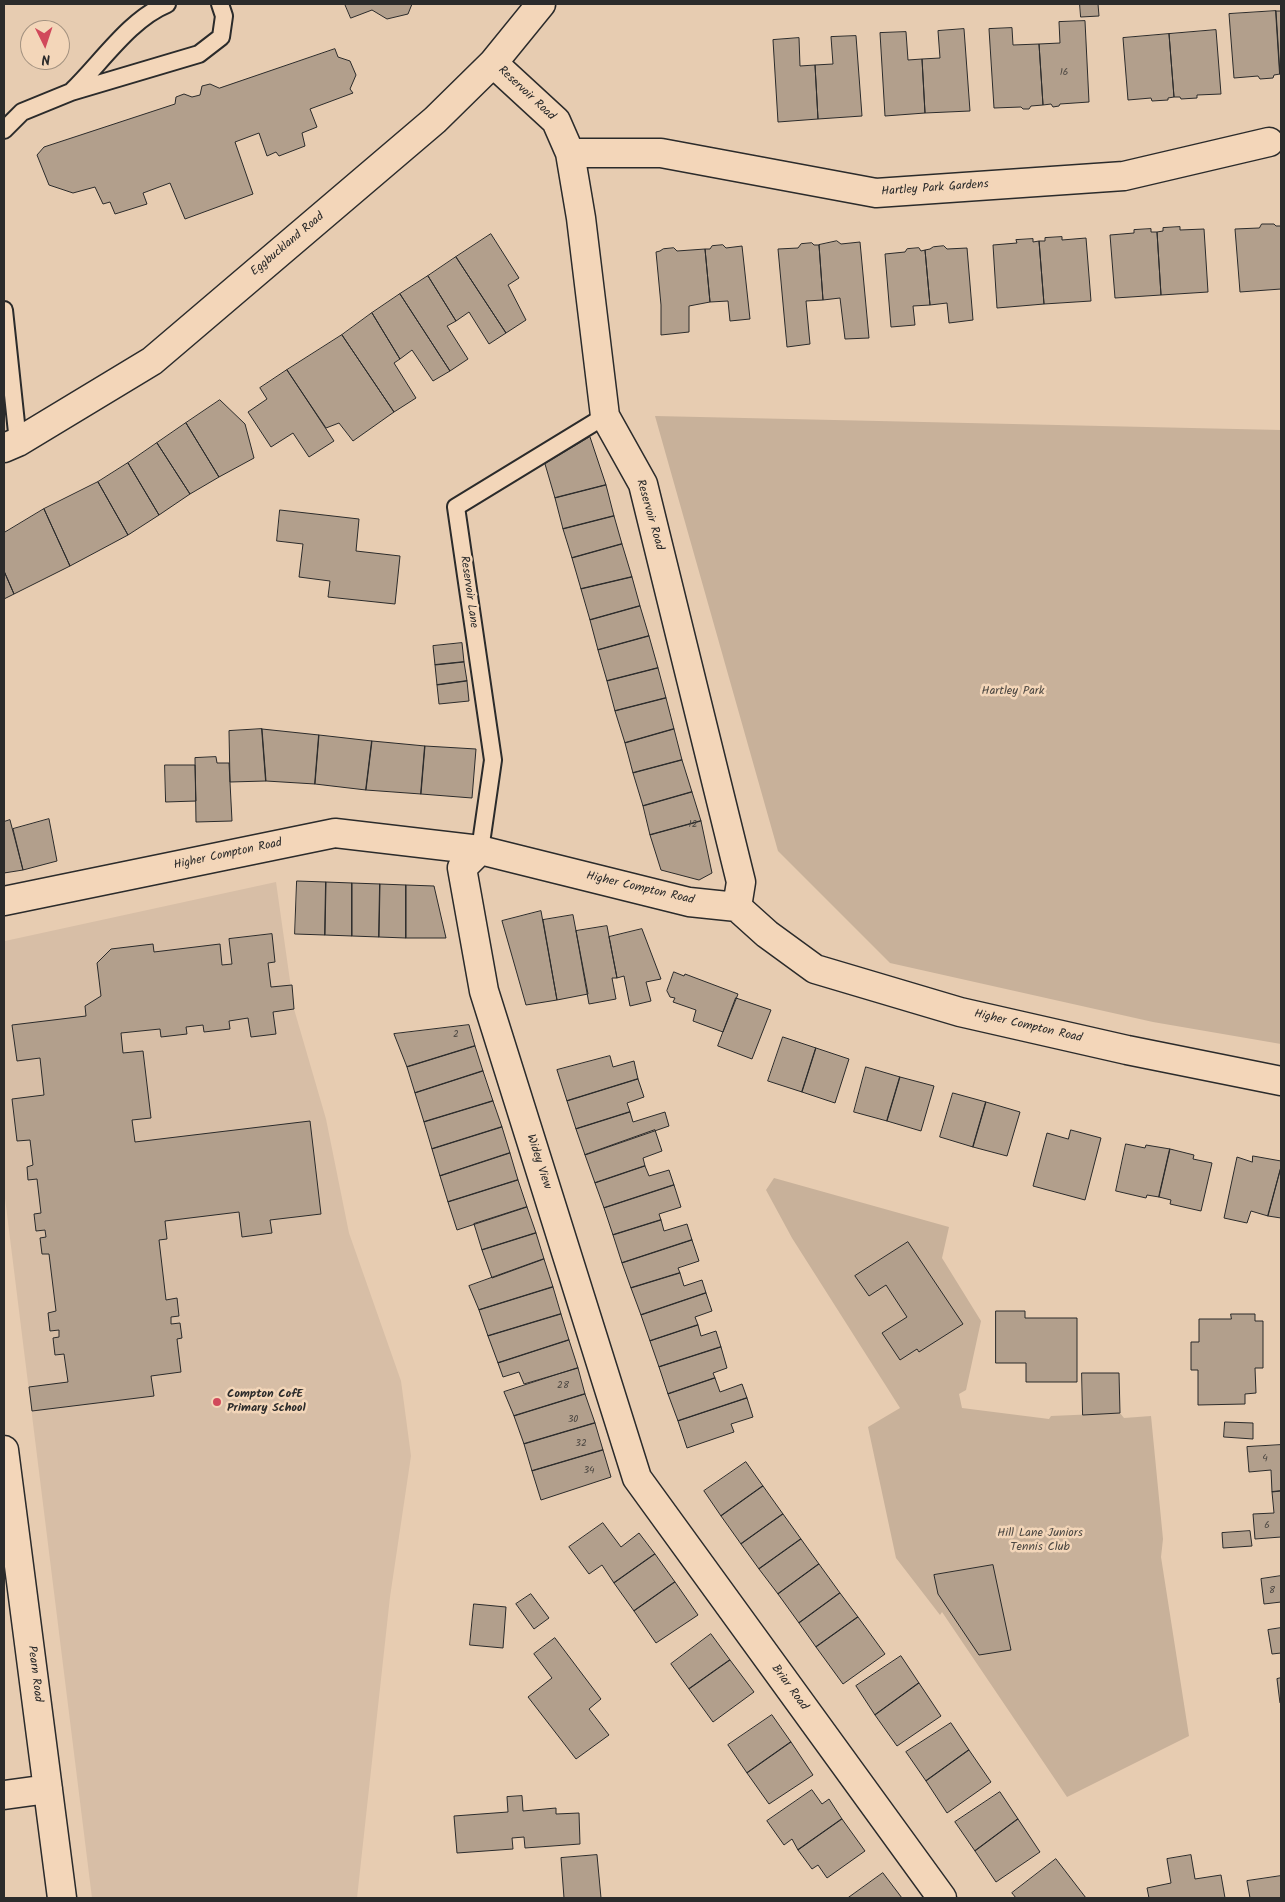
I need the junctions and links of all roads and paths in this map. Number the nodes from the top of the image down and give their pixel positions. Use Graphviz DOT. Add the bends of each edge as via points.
graph roads {
  1 [pos="167,4"];
  2 [pos="220,4"];
  3 [pos="541,4"];
  4 [pos="493,63"];
  5 [pos="71,92"];
  6 [pos="4,130"];
  7 [pos="1269,142"];
  8 [pos="570,153"];
  9 [pos="4,310"];
  10 [pos="605,416"];
  11 [pos="11,445"];
  12 [pos="480,850"];
  13 [pos="4,901"];
  14 [pos="737,908"];
  15 [pos="1281,1081"];
  16 [pos="4,1450"];
  17 [pos="638,1478"];
  18 [pos="48,1790"];
  19 [pos="4,1795"];
  20 [pos="62,1898"];
  21 [pos="942,1898"];
  1 -- 5 [label="lane" via="156,8 122,36"];
  2 -- 5 [label="lane" via="224,16 222,37 200,54"];
  3 -- 4 [label="street, Eggbuckland Road"];
  4 -- 8 [label="street, Reservoir Road" via="556,121"];
  4 -- 11 [label="street, Eggbuckland Road" via="435,120 152,361"];
  5 -- 6 [label="lane" via="22,112"];
  7 -- 8 [label="street, Hartley Park Gardens" via="1124,176 876,193 661,153"];
  8 -- 10 [label="street, Reservoir Road"];
  9 -- 11 [label="lane"];
  10 -- 12 [label="lane, Reservoir Lane" via="456,507 493,760"];
  10 -- 14 [label="street, Reservoir Road" via="643,484 741,882"];
  12 -- 13 [label="street, Higher Compton Road" via="335,833"];
  12 -- 14 [label="street, Higher Compton Road" via="688,902"];
  12 -- 17 [label="street, Widey View" via="462,868 484,991"];
  14 -- 15 [label="street, Higher Compton Road" via="815,969 960,1012"];
  16 -- 18 [label="street, Pearn Road"];
  17 -- 21 [label="street, Briar Road"];
  18 -- 19 [label="street"];
  18 -- 20 [label="street, Pearn Road"];
}
